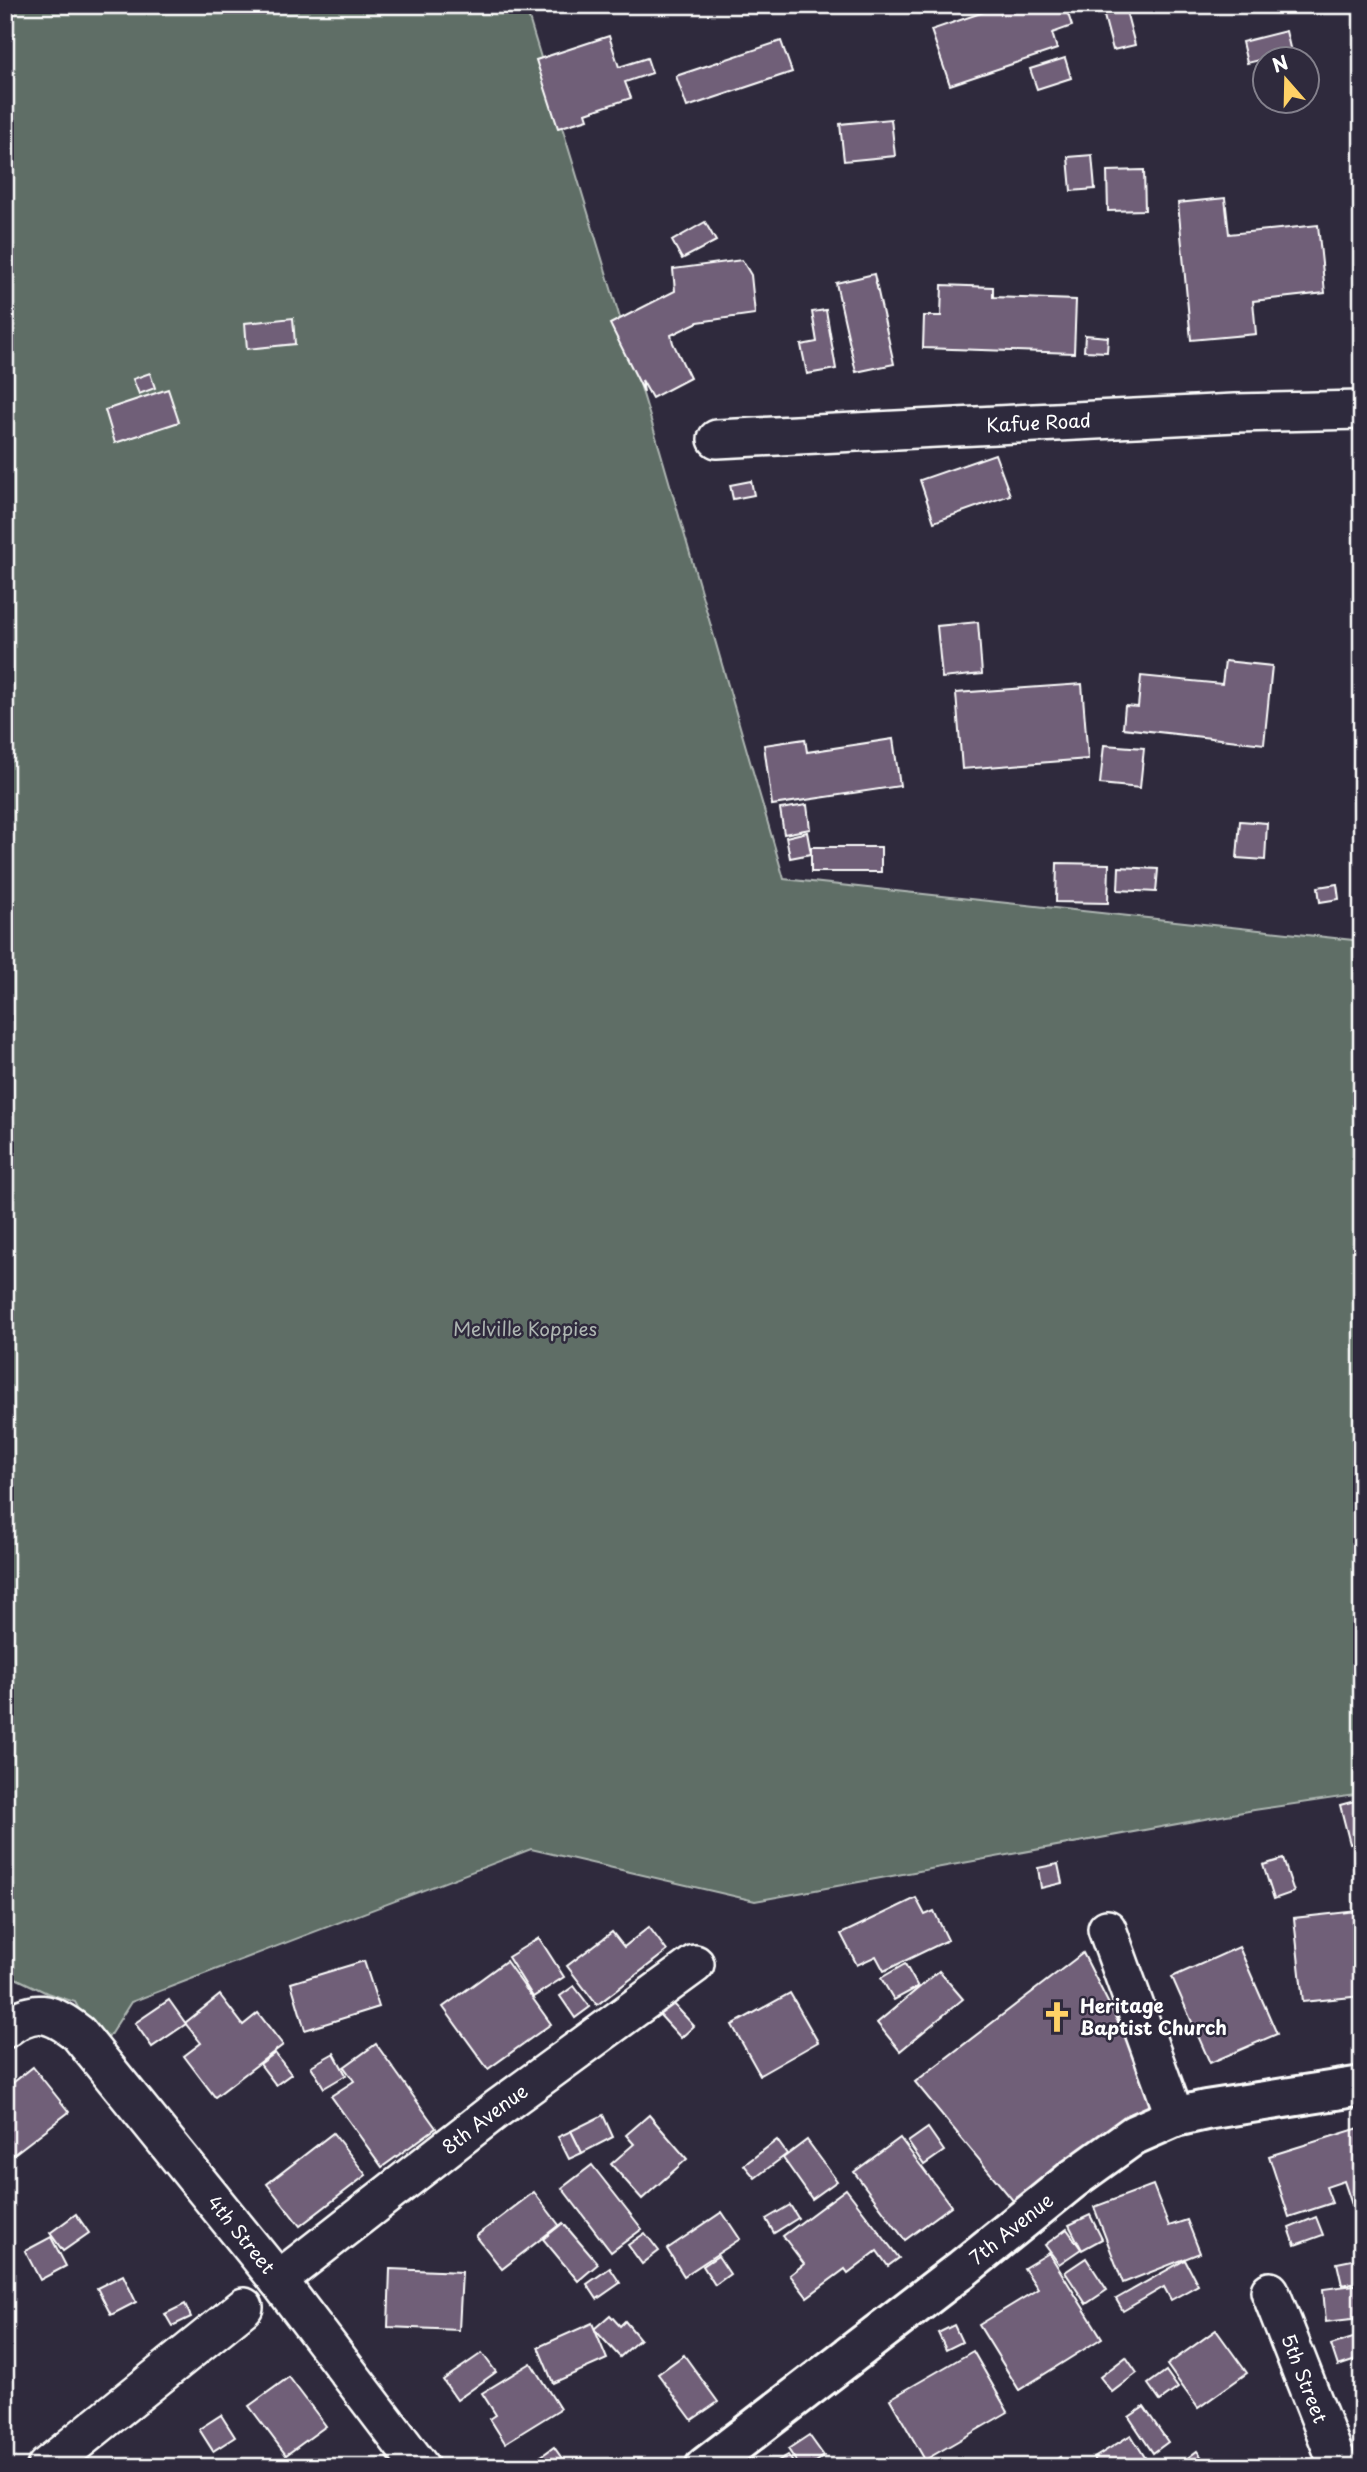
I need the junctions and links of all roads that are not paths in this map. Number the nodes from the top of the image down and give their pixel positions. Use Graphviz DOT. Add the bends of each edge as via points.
graph roads {
  1 [pos="1362,410"];
  2 [pos="717,439"];
  3 [pos="1107,1929"];
  4 [pos="695,1964"];
  5 [pos="5,2029"];
  6 [pos="1362,2086"];
  7 [pos="1175,2117"];
  8 [pos="278,2280"];
  9 [pos="1270,2291"];
  10 [pos="244,2307"];
  11 [pos="46,2467"];
  12 [pos="420,2467"];
  13 [pos="705,2467"];
  14 [pos="1339,2467"];
  1 -- 2 [label="street, Kafue Road"];
  3 -- 7 [label="street"];
  4 -- 8 [label="street, 8th Avenue" via="497,2109"];
  5 -- 8 [label="street, 4th Street" via="23,2016 49,2015 78,2033"];
  6 -- 7 [label="street, 7th Avenue"];
  7 -- 13 [label="street, 7th Avenue" via="1134,2135 1073,2179"];
  8 -- 12 [label="street, 4th Street"];
  9 -- 14 [label="street, 5th Street"];
  10 -- 11 [label="street"];
}
